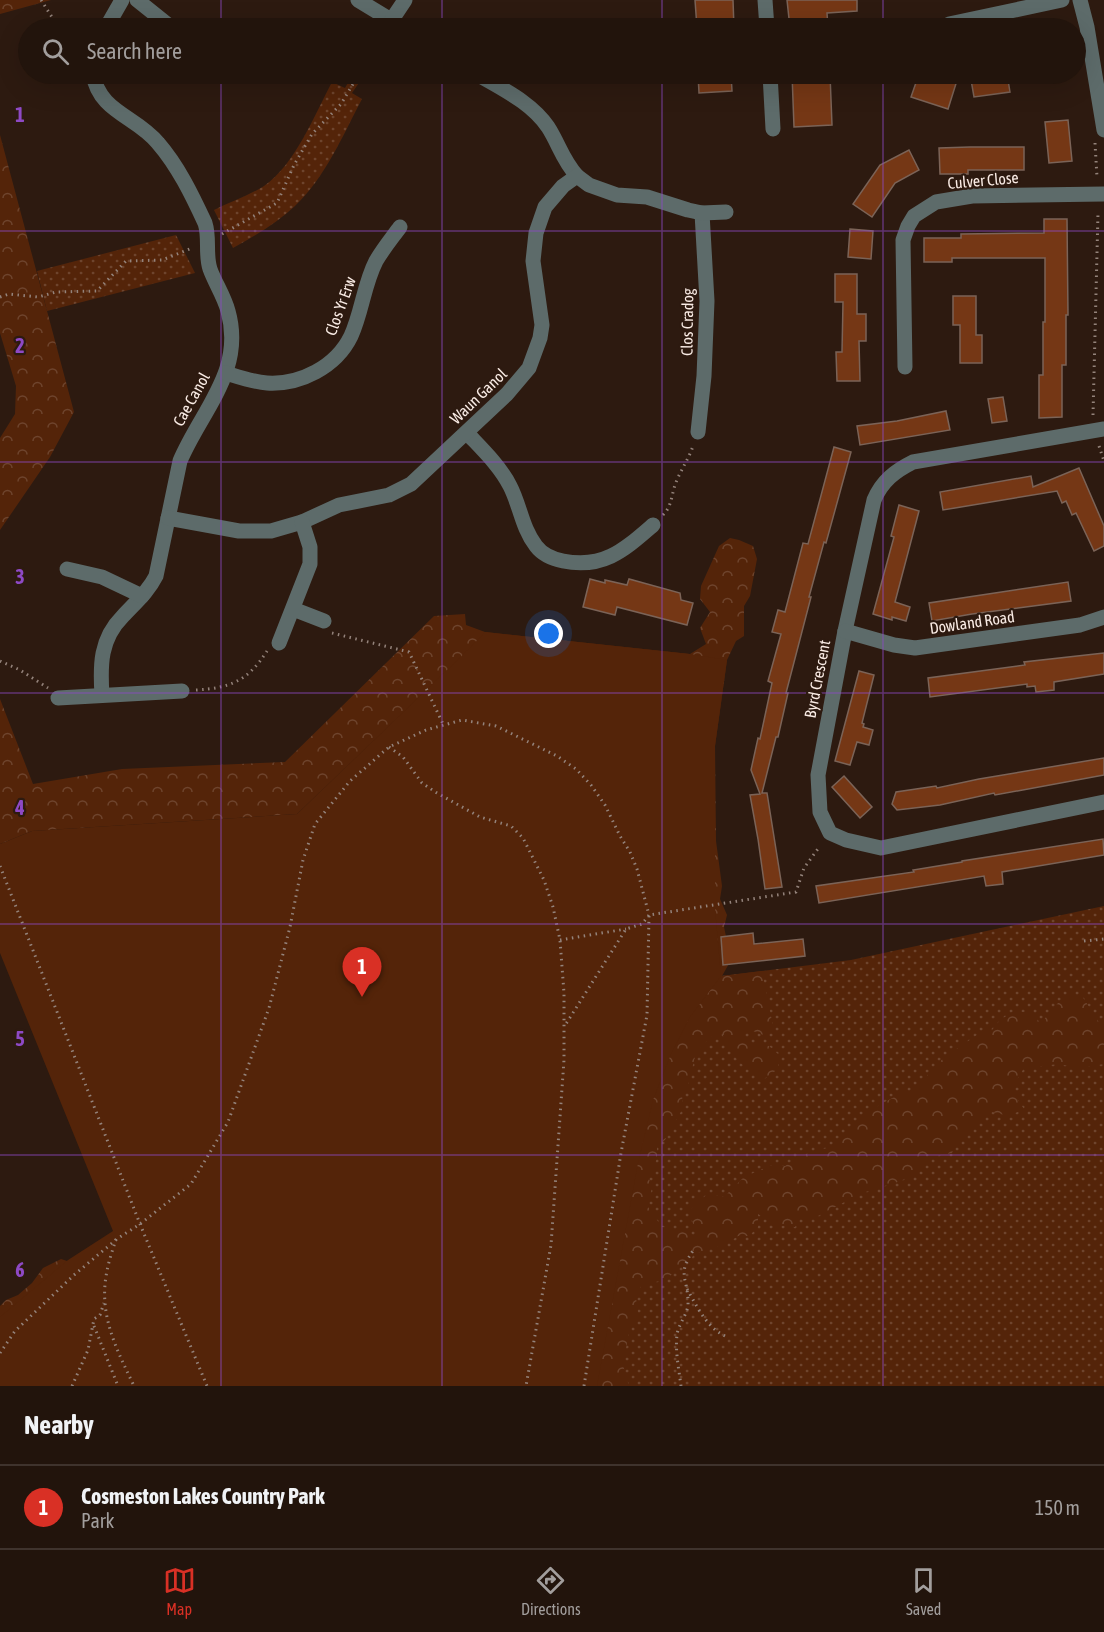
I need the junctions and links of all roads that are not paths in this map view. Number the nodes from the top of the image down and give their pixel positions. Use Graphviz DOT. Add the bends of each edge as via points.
graph roads {
  1 [pos="122,0"];
  2 [pos="137,0"];
  3 [pos="358,0"];
  4 [pos="405,0"];
  5 [pos="765,0"];
  6 [pos="1062,0"];
  7 [pos="1080,0"];
  8 [pos="112,18"];
  9 [pos="160,18"];
  10 [pos="387,18"];
  11 [pos="400,18"];
  12 [pos="766,18"];
  13 [pos="977,18"];
  14 [pos="1085,18"];
  15 [pos="1086,23"];
  16 [pos="95,84"];
  17 [pos="494,84"];
  18 [pos="771,84"];
  19 [pos="773,129"];
  20 [pos="1104,130"];
  21 [pos="577,176"];
  22 [pos="1104,194"];
  23 [pos="726,212"];
  24 [pos="702,213"];
  25 [pos="400,227"];
  26 [pos="905,367"];
  27 [pos="226,374"];
  28 [pos="1098,424"];
  29 [pos="698,432"];
  30 [pos="466,433"];
  31 [pos="168,518"];
  32 [pos="302,522"];
  33 [pos="653,525"];
  34 [pos="67,569"];
  35 [pos="142,596"];
  36 [pos="293,609"];
  37 [pos="1104,617"];
  38 [pos="324,621"];
  39 [pos="845,631"];
  40 [pos="279,643"];
  41 [pos="182,691"];
  42 [pos="102,695"];
  43 [pos="57,698"];
  44 [pos="1104,802"];
  1 -- 8 [label="street"];
  2 -- 9 [label="street"];
  3 -- 10 [label="street"];
  4 -- 11 [label="street"];
  5 -- 12 [label="street"];
  6 -- 13 [label="street"];
  7 -- 14 [label="street"];
  15 -- 20 [label="street"];
  16 -- 27 [label="street, Cae Canol" via="105,102 143,128 168,155 205,223 210,268 231,326"];
  17 -- 21 [label="street" via="539,116"];
  18 -- 19 [label="street"];
  21 -- 24 [label="street" via="617,195 646,197"];
  21 -- 30 [label="street, Waun Ganol" via="545,207 536,232 533,261 542,325 536,353 518,383"];
  22 -- 26 [label="street, Culver Close" via="952,198 936,202 914,216 903,240"];
  23 -- 24 [label="street"];
  24 -- 29 [label="street, Clos Cradog" via="707,301"];
  25 -- 27 [label="street, Clos Yr Erw" via="376,261 351,336 343,349 316,373 266,383"];
  27 -- 31 [label="street, Cae Canol" via="186,445"];
  28 -- 39 [label="street, Byrd Crescent" via="913,462 890,477 874,500"];
  30 -- 32 [label="street, Waun Ganol" via="401,491 339,505"];
  30 -- 33 [label="street" via="503,474 528,533 546,555 559,561 593,563 625,549"];
  31 -- 32 [label="street, Waun Ganol" via="239,531 271,531"];
  31 -- 35 [label="street, Cae Canol" via="159,565 151,586"];
  32 -- 36 [label="street" via="311,556"];
  34 -- 35 [label="street" via="102,577"];
  35 -- 42 [label="street, Cae Canol" via="105,641 101,656"];
  36 -- 38 [label="street"];
  36 -- 40 [label="street"];
  37 -- 39 [label="street, Dowland Road" via="1080,625 915,648"];
  39 -- 44 [label="street, Byrd Crescent" via="818,775 820,812 830,833 881,848"];
  41 -- 42 [label="street"];
  42 -- 43 [label="street"];
}
